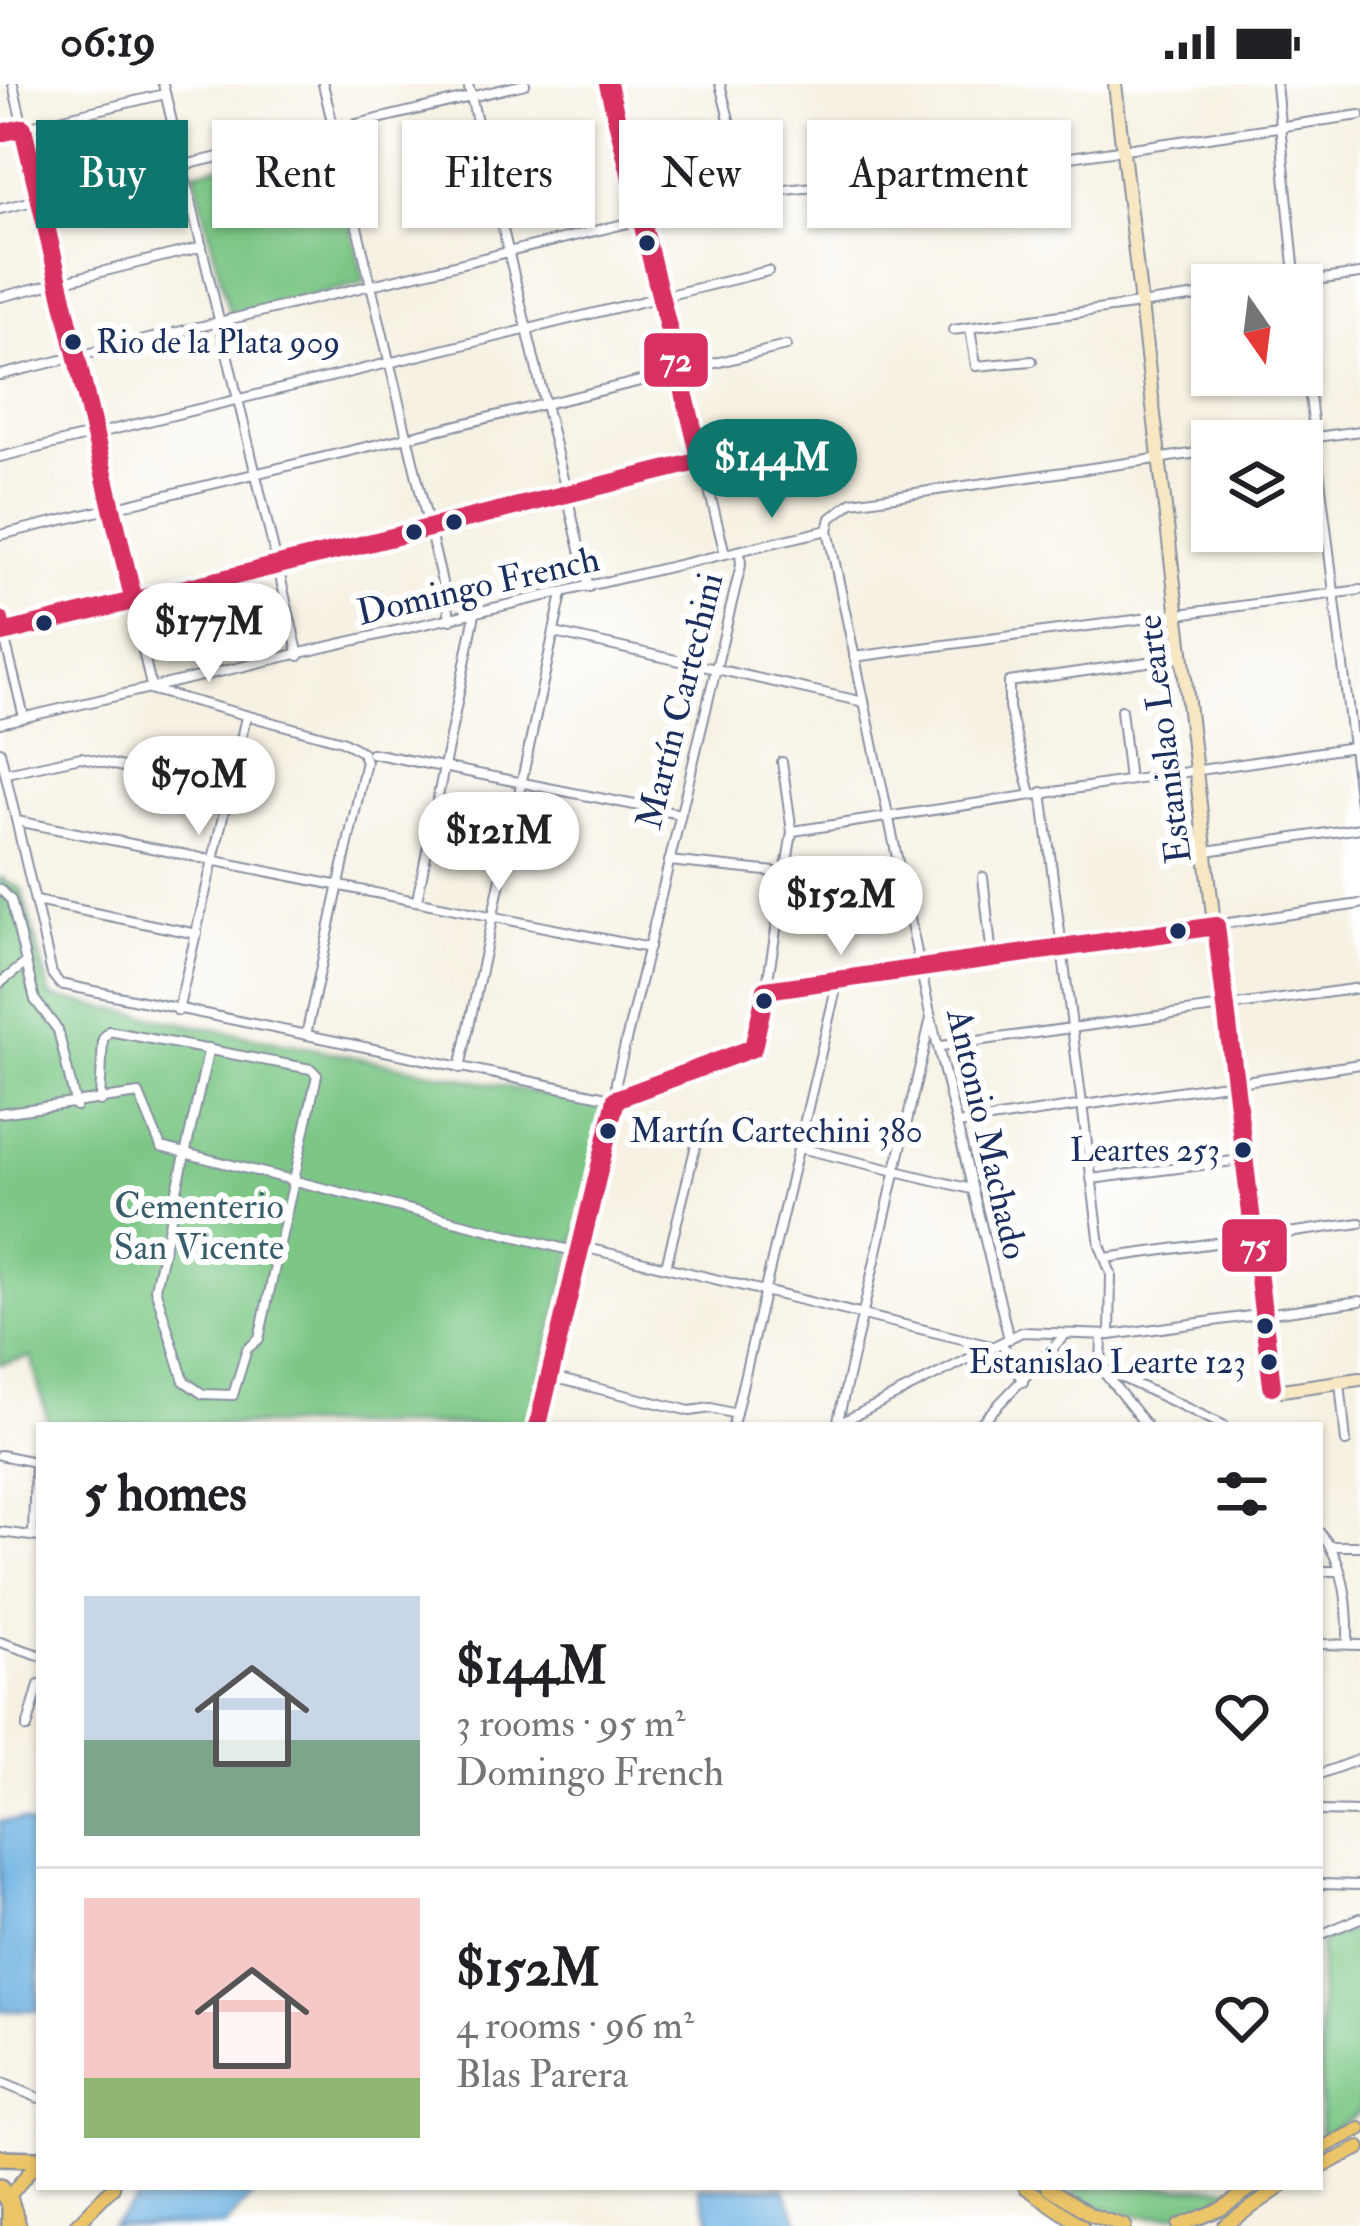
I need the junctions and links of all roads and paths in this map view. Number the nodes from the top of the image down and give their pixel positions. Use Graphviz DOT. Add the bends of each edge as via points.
graph roads {
  1 [pos="13,84"];
  2 [pos="323,84"];
  3 [pos="468,84"];
  4 [pos="525,84"];
  5 [pos="608,84"];
  6 [pos="720,84"];
  7 [pos="1115,84"];
  8 [pos="1276,84"];
  9 [pos="164,89"];
  10 [pos="471,97"];
  11 [pos="1360,115"];
  12 [pos="171,120"];
  13 [pos="332,120"];
  14 [pos="376,120"];
  15 [pos="729,120"];
  16 [pos="619,127"];
  17 [pos="1280,127"];
  18 [pos="23,128"];
  19 [pos="0,134"];
  20 [pos="1123,147"];
  21 [pos="36,183"];
  22 [pos="188,190"];
  23 [pos="783,190"];
  24 [pos="36,201"];
  25 [pos="0,209"];
  26 [pos="619,227"];
  27 [pos="46,228"];
  28 [pos="358,228"];
  29 [pos="645,228"];
  30 [pos="202,247"];
  31 [pos="508,253"];
  32 [pos="1294,264"];
  33 [pos="768,271"];
  34 [pos="1360,274"];
  35 [pos="1323,280"];
  36 [pos="59,282"];
  37 [pos="372,285"];
  38 [pos="660,296"];
  39 [pos="0,297"];
  40 [pos="1191,297"];
  41 [pos="1141,304"];
  42 [pos="220,321"];
  43 [pos="526,328"];
  44 [pos="970,328"];
  45 [pos="953,330"];
  46 [pos="786,346"];
  47 [pos="77,357"];
  48 [pos="1032,361"];
  49 [pos="390,362"];
  50 [pos="679,372"];
  51 [pos="0,376"];
  52 [pos="238,399"];
  53 [pos="545,403"];
  54 [pos="1360,431"];
  55 [pos="96,433"];
  56 [pos="409,436"];
  57 [pos="808,437"];
  58 [pos="1323,437"];
  59 [pos="1191,454"];
  60 [pos="0,457"];
  61 [pos="1160,458"];
  62 [pos="701,461"];
  63 [pos="256,472"];
  64 [pos="567,495"];
  65 [pos="1323,497"];
  66 [pos="113,506"];
  67 [pos="429,528"];
  68 [pos="828,530"];
  69 [pos="0,535"];
  70 [pos="740,551"];
  71 [pos="725,554"];
  72 [pos="279,566"];
  73 [pos="589,587"];
  74 [pos="1360,590"];
  75 [pos="1336,593"];
  76 [pos="562,594"];
  77 [pos="134,602"];
  78 [pos="475,614"];
  79 [pos="1179,614"];
  80 [pos="0,620"];
  81 [pos="451,620"];
  82 [pos="3,633"];
  83 [pos="555,633"];
  84 [pos="299,656"];
  85 [pos="854,657"];
  86 [pos="1184,657"];
  87 [pos="714,668"];
  88 [pos="152,690"];
  89 [pos="864,702"];
  90 [pos="1121,710"];
  91 [pos="24,717"];
  92 [pos="246,718"];
  93 [pos="0,723"];
  94 [pos="1357,746"];
  95 [pos="0,751"];
  96 [pos="367,752"];
  97 [pos="782,762"];
  98 [pos="447,764"];
  99 [pos="1197,770"];
  100 [pos="6,773"];
  101 [pos="1129,780"];
  102 [pos="523,781"];
  103 [pos="230,793"];
  104 [pos="1037,793"];
  105 [pos="1360,804"];
  106 [pos="680,814"];
  107 [pos="890,816"];
  108 [pos="16,821"];
  109 [pos="1360,828"];
  110 [pos="792,832"];
  111 [pos="1207,851"];
  112 [pos="669,861"];
  113 [pos="214,863"];
  114 [pos="785,873"];
  115 [pos="983,877"];
  116 [pos="340,887"];
  117 [pos="0,889"];
  118 [pos="417,900"];
  119 [pos="36,901"];
  120 [pos="1360,904"];
  121 [pos="494,915"];
  122 [pos="1216,926"];
  123 [pos="197,934"];
  124 [pos="649,948"];
  125 [pos="1063,949"];
  126 [pos="992,957"];
  127 [pos="26,963"];
  128 [pos="921,967"];
  129 [pos="838,980"];
  130 [pos="0,983"];
  131 [pos="1360,988"];
  132 [pos="766,990"];
  133 [pos="1225,1006"];
  134 [pos="178,1011"];
  135 [pos="930,1015"];
  136 [pos="1071,1028"];
  137 [pos="306,1035"];
  138 [pos="941,1046"];
  139 [pos="209,1048"];
  140 [pos="1360,1064"];
  141 [pos="460,1068"];
  142 [pos="1234,1082"];
  143 [pos="616,1099"];
  144 [pos="100,1101"];
  145 [pos="1080,1102"];
  146 [pos="76,1106"];
  147 [pos="0,1113"];
  148 [pos="957,1124"];
  149 [pos="698,1137"];
  150 [pos="800,1148"];
  151 [pos="185,1153"];
  152 [pos="1243,1160"];
  153 [pos="896,1171"];
  154 [pos="295,1179"];
  155 [pos="1091,1179"];
  156 [pos="971,1189"];
  157 [pos="1360,1223"];
  158 [pos="1251,1238"];
  159 [pos="582,1250"];
  160 [pos="1105,1258"];
  161 [pos="666,1266"];
  162 [pos="765,1290"];
  163 [pos="1360,1300"];
  164 [pos="1260,1313"];
  165 [pos="862,1314"];
  166 [pos="1067,1334"];
  167 [pos="1106,1335"];
  168 [pos="1002,1344"];
  169 [pos="1101,1368"];
  170 [pos="550,1377"];
  171 [pos="1360,1379"];
  172 [pos="1023,1382"];
  173 [pos="1340,1382"];
  174 [pos="734,1420"];
  175 [pos="539,1422"];
  176 [pos="838,1422"];
  177 [pos="843,1422"];
  178 [pos="983,1422"];
  179 [pos="1144,1422"];
  180 [pos="1217,1422"];
  181 [pos="1346,1442"];
  182 [pos="0,1455"];
  183 [pos="0,1532"];
  184 [pos="36,1536"];
  185 [pos="1323,1536"];
  186 [pos="1332,1546"];
  187 [pos="1360,1546"];
  188 [pos="1323,1571"];
  189 [pos="1339,1571"];
  190 [pos="0,1642"];
  191 [pos="1323,1644"];
  192 [pos="1348,1645"];
  193 [pos="1360,1645"];
  194 [pos="36,1654"];
  195 [pos="36,1696"];
  196 [pos="27,1728"];
  197 [pos="1360,1759"];
  198 [pos="1323,1773"];
  199 [pos="1323,1811"];
  200 [pos="1360,1812"];
  201 [pos="1323,1884"];
  202 [pos="1360,1885"];
  203 [pos="1360,1918"];
  204 [pos="1323,1934"];
  205 [pos="0,2082"];
  206 [pos="36,2097"];
  207 [pos="1360,2129"];
  208 [pos="1323,2148"];
  209 [pos="1360,2148"];
  210 [pos="0,2158"];
  211 [pos="36,2160"];
  212 [pos="36,2163"];
  213 [pos="1323,2166"];
  214 [pos="0,2188"];
  215 [pos="110,2190"];
  216 [pos="1029,2190"];
  217 [pos="1053,2190"];
  218 [pos="1249,2190"];
  219 [pos="1277,2190"];
  220 [pos="10,2206"];
  221 [pos="10,2226"];
  222 [pos="20,2226"];
  223 [pos="75,2226"];
  224 [pos="1082,2226"];
  225 [pos="1125,2226"];
  226 [pos="1179,2226"];
  227 [pos="1224,2226"];
  1 -- 18 [label="street"];
  2 -- 13 [label="street"];
  3 -- 10 [label="street"];
  4 -- 10 [label="street"];
  5 -- 16 [label="street, Martín Cartechini"];
  6 -- 15 [label="street"];
  7 -- 20 [label="street, Estanislao Learte"];
  8 -- 17 [label="street"];
  9 -- 12 [label="street"];
  9 -- 18 [label="street"];
  10 -- 14 [label="street"];
  10 -- 31 [label="street"];
  11 -- 17 [label="street"];
  17 -- 20 [label="street"];
  17 -- 32 [label="street"];
  18 -- 19 [label="street"];
  18 -- 21 [label="street"];
  20 -- 23 [label="street"];
  20 -- 41 [label="street, Estanislao Learte"];
  22 -- 30 [label="street"];
  24 -- 25 [label="street"];
  26 -- 31 [label="street"];
  27 -- 36 [label="street"];
  28 -- 37 [label="street"];
  29 -- 38 [label="street, Martín Cartechini"];
  30 -- 36 [label="street"];
  30 -- 42 [label="street"];
  31 -- 37 [label="street"];
  31 -- 43 [label="street"];
  33 -- 38 [label="street"];
  34 -- 35 [label="street"];
  36 -- 39 [label="street"];
  36 -- 47 [label="street"];
  37 -- 42 [label="street"];
  37 -- 49 [label="street"];
  38 -- 43 [label="street"];
  38 -- 50 [label="street, Martín Cartechini"];
  40 -- 41 [label="street"];
  41 -- 44 [label="street"];
  41 -- 61 [label="street, Estanislao Learte"];
  42 -- 47 [label="street"];
  42 -- 52 [label="street"];
  43 -- 49 [label="street"];
  43 -- 53 [label="street"];
  44 -- 45 [label="street"];
  44 -- 48 [label="street" via="976,366"];
  46 -- 50 [label="street"];
  47 -- 51 [label="street"];
  47 -- 55 [label="street"];
  49 -- 52 [label="street"];
  49 -- 56 [label="street"];
  50 -- 53 [label="street"];
  50 -- 62 [label="street, Martín Cartechini"];
  52 -- 55 [label="street"];
  52 -- 63 [label="street"];
  53 -- 56 [label="street"];
  53 -- 64 [label="street"];
  54 -- 58 [label="street"];
  55 -- 60 [label="street"];
  55 -- 66 [label="street"];
  56 -- 63 [label="street"];
  56 -- 67 [label="street"];
  57 -- 62 [label="street"];
  59 -- 61 [label="street"];
  61 -- 68 [label="street, Antonio Machado" via="852,502"];
  61 -- 79 [label="street, Estanislao Learte"];
  62 -- 64 [label="street"];
  62 -- 71 [label="street, Martín Cartechini"];
  63 -- 66 [label="street"];
  63 -- 72 [label="street"];
  64 -- 67 [label="street"];
  64 -- 73 [label="street"];
  65 -- 75 [label="street"];
  66 -- 69 [label="street"];
  66 -- 77 [label="street"];
  67 -- 72 [label="street"];
  67 -- 81 [label="street"];
  68 -- 70 [label="street, Domingo French"];
  68 -- 85 [label="street, Antonio Machado"];
  70 -- 71 [label="street, Domingo French"];
  70 -- 87 [label="street, Martín Cartechini"];
  71 -- 73 [label="street, Domingo French"];
  72 -- 77 [label="street"];
  72 -- 84 [label="street"];
  73 -- 76 [label="street, Domingo French"];
  74 -- 75 [label="street"];
  75 -- 79 [label="street"];
  75 -- 94 [label="street"];
  76 -- 78 [label="street, Domingo French"];
  76 -- 83 [label="street"];
  77 -- 82 [label="street"];
  77 -- 88 [label="street"];
  78 -- 81 [label="street, Domingo French"];
  78 -- 98 [label="street"];
  79 -- 85 [label="street"];
  79 -- 86 [label="street, Estanislao Learte"];
  80 -- 82 [label="street"];
  81 -- 84 [label="street, Domingo French"];
  82 -- 91 [label="street"];
  83 -- 87 [label="street"];
  83 -- 102 [label="street"];
  84 -- 88 [label="street, Domingo French"];
  85 -- 89 [label="street, Antonio Machado"];
  86 -- 99 [label="street, Estanislao Learte"];
  86 -- 104 [label="street" via="1010,682 1009,707"];
  87 -- 89 [label="street"];
  87 -- 106 [label="street, Martín Cartechini"];
  88 -- 91 [label="street, Domingo French"];
  88 -- 92 [label="street"];
  89 -- 107 [label="street, Antonio Machado"];
  90 -- 101 [label="street"];
  91 -- 93 [label="street, Domingo French"];
  92 -- 96 [label="street"];
  92 -- 103 [label="street"];
  94 -- 99 [label="street"];
  94 -- 105 [label="street"];
  95 -- 100 [label="street"];
  96 -- 98 [label="street"];
  96 -- 116 [label="street"];
  97 -- 110 [label="street"];
  98 -- 102 [label="street"];
  98 -- 118 [label="street"];
  99 -- 101 [label="street"];
  99 -- 111 [label="street, Estanislao Learte"];
  100 -- 103 [label="street" via="81,757"];
  100 -- 108 [label="street"];
  101 -- 104 [label="street"];
  102 -- 106 [label="street"];
  102 -- 121 [label="street"];
  103 -- 113 [label="street"];
  104 -- 107 [label="street"];
  104 -- 125 [label="street"];
  106 -- 112 [label="street, Martín Cartechini"];
  107 -- 110 [label="street"];
  107 -- 128 [label="street, Antonio Machado"];
  108 -- 113 [label="street"];
  108 -- 119 [label="street"];
  109 -- 111 [label="street"];
  110 -- 114 [label="street"];
  111 -- 122 [label="street, Estanislao Learte"];
  112 -- 114 [label="street"];
  112 -- 124 [label="street, Martín Cartechini"];
  113 -- 116 [label="street"];
  113 -- 123 [label="street"];
  114 -- 132 [label="street"];
  115 -- 126 [label="street"];
  116 -- 118 [label="street"];
  116 -- 137 [label="street"];
  117 -- 127 [label="street" via="9,895"];
  118 -- 121 [label="street"];
  119 -- 123 [label="street"];
  119 -- 134 [label="street" via="57,982"];
  120 -- 122 [label="street"];
  121 -- 124 [label="street"];
  121 -- 141 [label="street"];
  122 -- 125 [label="street"];
  122 -- 133 [label="street, Estanislao Learte"];
  123 -- 134 [label="street"];
  124 -- 143 [label="street, Martín Cartechini"];
  125 -- 126 [label="street"];
  125 -- 136 [label="street"];
  126 -- 128 [label="street"];
  127 -- 130 [label="street"];
  127 -- 146 [label="street" via="38,1005 58,1030"];
  128 -- 129 [label="street"];
  128 -- 135 [label="street, Antonio Machado"];
  129 -- 132 [label="street"];
  129 -- 150 [label="street"];
  131 -- 133 [label="street"];
  132 -- 143 [label="street" via="753,1048"];
  133 -- 136 [label="street"];
  133 -- 142 [label="street, Estanislao Learte"];
  134 -- 137 [label="street"];
  135 -- 138 [label="street, Antonio Machado"];
  135 -- 153 [label="street"];
  136 -- 138 [label="street"];
  136 -- 145 [label="street"];
  137 -- 141 [label="street"];
  138 -- 148 [label="street, Antonio Machado"];
  139 -- 144 [label="street" via="110,1031"];
  139 -- 151 [label="street"];
  139 -- 154 [label="street" via="317,1075"];
  140 -- 142 [label="street"];
  141 -- 143 [label="street"];
  142 -- 145 [label="street"];
  142 -- 152 [label="street, Estanislao Learte"];
  143 -- 159 [label="street, Martín Cartechini"];
  144 -- 146 [label="street"];
  144 -- 151 [label="street" via="143,1096 158,1144"];
  145 -- 148 [label="street"];
  145 -- 155 [label="street"];
  146 -- 147 [label="street"];
  148 -- 156 [label="street, Antonio Machado"];
  149 -- 161 [label="street"];
  150 -- 153 [label="street"];
  150 -- 162 [label="street"];
  151 -- 154 [label="street"];
  151 -- 154 [label="street" via="155,1288 178,1372 203,1394 226,1397 239,1387 247,1349 259,1339"];
  152 -- 155 [label="street"];
  152 -- 158 [label="street, Estanislao Learte"];
  153 -- 156 [label="street"];
  153 -- 165 [label="street"];
  154 -- 159 [label="street"];
  155 -- 160 [label="street"];
  156 -- 168 [label="street, Antonio Machado"];
  157 -- 158 [label="street"];
  158 -- 160 [label="street"];
  158 -- 164 [label="street, Estanislao Learte"];
  159 -- 161 [label="street"];
  159 -- 170 [label="street, Martín Cartechini"];
  160 -- 167 [label="street"];
  161 -- 162 [label="street"];
  162 -- 165 [label="street"];
  162 -- 174 [label="street"];
  163 -- 164 [label="street"];
  164 -- 167 [label="street"];
  164 -- 173 [label="street, Estanislao Learte" via="1272,1386"];
  165 -- 168 [label="street"];
  165 -- 176 [label="street"];
  166 -- 167 [label="street"];
  166 -- 168 [label="street" via="1022,1332"];
  166 -- 172 [label="street"];
  167 -- 169 [label="street"];
  168 -- 172 [label="street, Antonio Machado"];
  168 -- 177 [label="street"];
  169 -- 179 [label="street"];
  169 -- 180 [label="street"];
  170 -- 174 [label="street" via="690,1411 711,1408"];
  170 -- 175 [label="street, Martín Cartechini"];
  171 -- 173 [label="street"];
  172 -- 178 [label="street"];
  173 -- 181 [label="street"];
  182 -- 184 [label="street" via="35,1462"];
  183 -- 184 [label="street"];
  185 -- 186 [label="street"];
  186 -- 187 [label="street"];
  186 -- 189 [label="street"];
  188 -- 189 [label="street"];
  189 -- 192 [label="street"];
  190 -- 194 [label="street"];
  191 -- 192 [label="street"];
  192 -- 193 [label="street"];
  195 -- 196 [label="street"];
  197 -- 198 [label="street"];
  199 -- 200 [label="street"];
  201 -- 202 [label="street"];
  203 -- 204 [label="street"];
  205 -- 206 [label="street"];
  207 -- 208 [label="main road"];
  209 -- 213 [label="main road"];
  210 -- 211 [label="highway"];
  212 -- 220 [label="main road" via="13,2189"];
  214 -- 220 [label="highway"];
  215 -- 223 [label="main road"];
  216 -- 224 [label="main road"];
  217 -- 225 [label="main road"];
  218 -- 226 [label="main road"];
  219 -- 227 [label="main road"];
  220 -- 221 [label="highway"];
  220 -- 222 [label="main road"];
}
